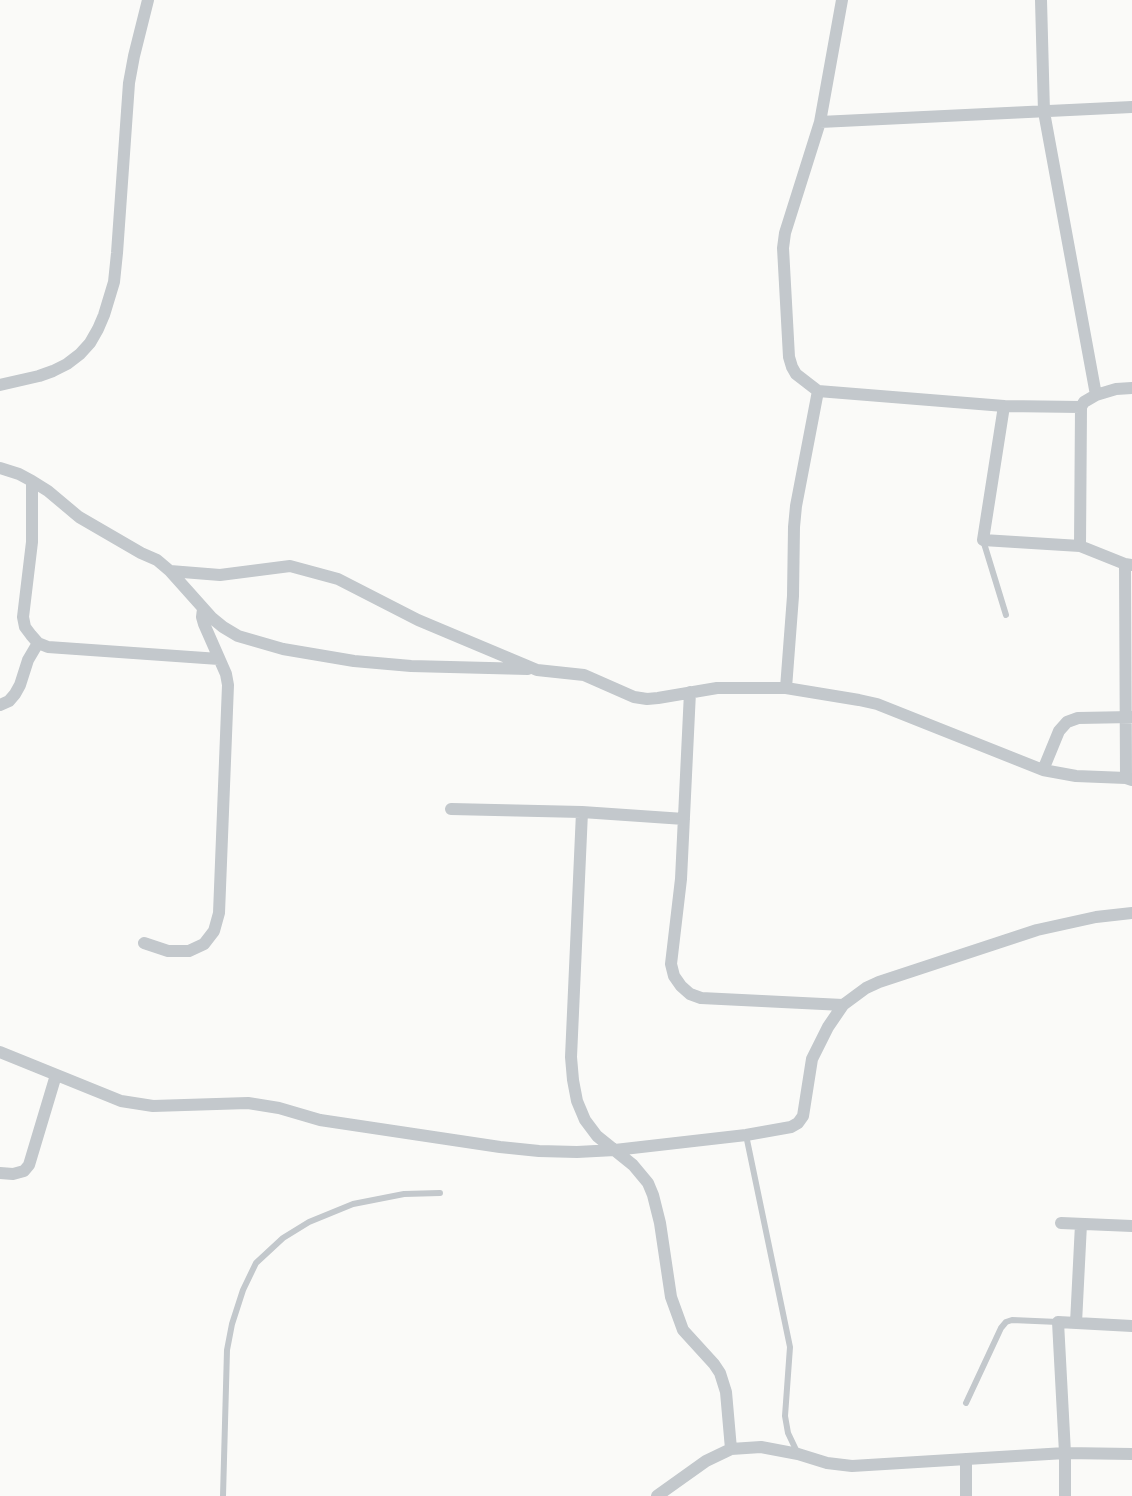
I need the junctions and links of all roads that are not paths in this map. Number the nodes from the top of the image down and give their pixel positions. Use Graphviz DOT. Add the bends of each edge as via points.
graph roads {
  1 [pos="148,0"];
  2 [pos="842,0"];
  3 [pos="1041,0"];
  4 [pos="1132,108"];
  5 [pos="1044,112"];
  6 [pos="820,122"];
  7 [pos="0,385"];
  8 [pos="1132,388"];
  9 [pos="818,391"];
  10 [pos="1096,395"];
  11 [pos="1004,406"];
  12 [pos="1081,407"];
  13 [pos="0,468"];
  14 [pos="32,481"];
  15 [pos="983,540"];
  16 [pos="1080,546"];
  17 [pos="1129,565"];
  18 [pos="170,571"];
  19 [pos="203,609"];
  20 [pos="1006,615"];
  21 [pos="38,643"];
  22 [pos="219,659"];
  23 [pos="537,670"];
  24 [pos="786,688"];
  25 [pos="690,692"];
  26 [pos="0,705"];
  27 [pos="1129,717"];
  28 [pos="1043,770"];
  29 [pos="1129,779"];
  30 [pos="451,810"];
  31 [pos="582,812"];
  32 [pos="684,820"];
  33 [pos="1132,912"];
  34 [pos="144,943"];
  35 [pos="843,1005"];
  36 [pos="0,1052"];
  37 [pos="56,1075"];
  38 [pos="746,1135"];
  39 [pos="615,1150"];
  40 [pos="0,1174"];
  41 [pos="440,1192"];
  42 [pos="1061,1223"];
  43 [pos="1081,1224"];
  44 [pos="1132,1226"];
  45 [pos="1058,1322"];
  46 [pos="1076,1323"];
  47 [pos="1132,1326"];
  48 [pos="966,1402"];
  49 [pos="730,1449"];
  50 [pos="1065,1453"];
  51 [pos="798,1454"];
  52 [pos="1132,1454"];
  53 [pos="966,1459"];
  54 [pos="223,1496"];
  55 [pos="657,1496"];
  56 [pos="966,1496"];
  57 [pos="1064,1496"];
  1 -- 7 [label="street" via="129,83 114,282 104,315 90,343 67,364 53,372"];
  2 -- 6 [label="street"];
  3 -- 5 [label="street"];
  4 -- 5 [label="street"];
  5 -- 6 [label="street"];
  5 -- 10 [label="street"];
  6 -- 9 [label="street" via="785,233 783,248 792,367 796,374"];
  8 -- 10 [label="street" via="1116,389"];
  9 -- 11 [label="street"];
  9 -- 24 [label="street" via="796,506"];
  10 -- 12 [label="street" via="1084,402"];
  11 -- 12 [label="street"];
  11 -- 15 [label="street"];
  12 -- 16 [label="street"];
  13 -- 14 [label="street"];
  14 -- 18 [label="street" via="79,517 157,560"];
  14 -- 21 [label="street" via="32,542 23,617 31,636"];
  15 -- 16 [label="street"];
  15 -- 20 [label="lane"];
  16 -- 17 [label="street"];
  17 -- 27 [label="street"];
  18 -- 19 [label="street"];
  18 -- 23 [label="street" via="220,575 290,566 338,579 418,620"];
  19 -- 22 [label="street" via="202,616"];
  19 -- 23 [label="street" via="222,627 238,636 309,654 411,666"];
  21 -- 22 [label="street" via="58,648"];
  21 -- 26 [label="street" via="28,660 15,694 9,701"];
  22 -- 34 [label="street" via="226,674 228,694 219,913 214,931 204,944 189,951 168,951"];
  23 -- 25 [label="street" via="584,675 629,695 647,699"];
  24 -- 25 [label="street" via="717,688"];
  24 -- 28 [label="street" via="877,704"];
  25 -- 32 [label="street"];
  27 -- 28 [label="street" via="1078,718 1067,722 1059,731"];
  27 -- 29 [label="street"];
  28 -- 29 [label="street" via="1076,776"];
  30 -- 31 [label="street"];
  31 -- 32 [label="street"];
  31 -- 39 [label="street" via="572,1072 577,1101 585,1120 597,1136"];
  32 -- 35 [label="street" via="681,879 671,964 674,976 681,986 690,994 701,998"];
  33 -- 35 [label="street" via="1096,917 1022,934 879,982"];
  35 -- 38 [label="street" via="828,1027 812,1059 803,1116 798,1123 791,1127"];
  36 -- 37 [label="street"];
  37 -- 39 [label="street" via="121,1101 153,1106 248,1103 279,1108 320,1120 500,1147 577,1152"];
  37 -- 40 [label="street" via="29,1165 24,1171"];
  38 -- 39 [label="street"];
  38 -- 51 [label="lane" via="790,1347 785,1416 788,1433"];
  39 -- 49 [label="street" via="633,1165 654,1195 671,1297 683,1330 720,1373 726,1392"];
  41 -- 54 [label="lane" via="404,1194 354,1204 309,1222 283,1238 256,1264 243,1290 227,1350"];
  42 -- 43 [label="street"];
  43 -- 44 [label="street"];
  43 -- 46 [label="street"];
  45 -- 46 [label="street"];
  45 -- 48 [label="lane" via="1006,1322"];
  45 -- 50 [label="street"];
  46 -- 47 [label="street"];
  49 -- 51 [label="street" via="761,1447"];
  49 -- 55 [label="street" via="706,1461"];
  50 -- 52 [label="street"];
  50 -- 53 [label="street"];
  50 -- 57 [label="street"];
  51 -- 53 [label="street" via="827,1463 852,1466"];
  53 -- 56 [label="street"];
}
